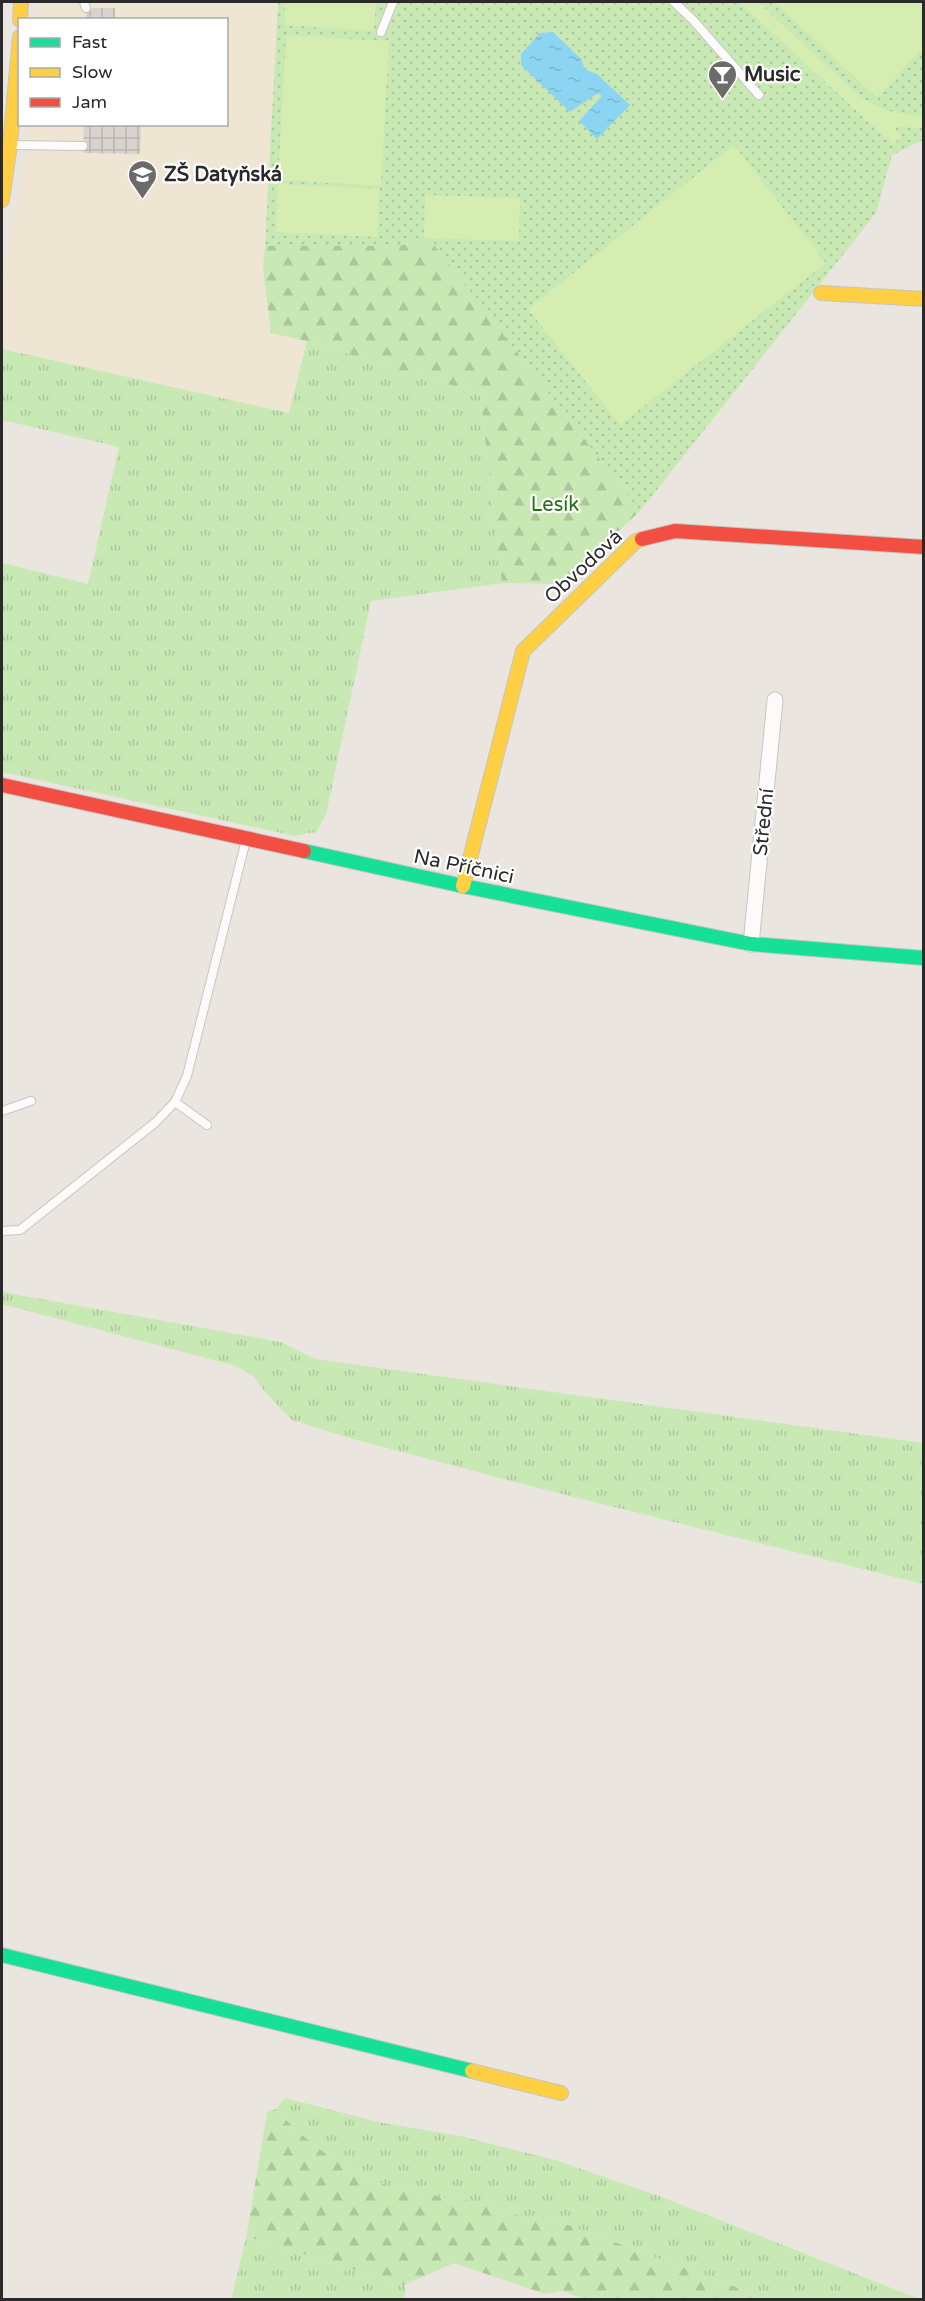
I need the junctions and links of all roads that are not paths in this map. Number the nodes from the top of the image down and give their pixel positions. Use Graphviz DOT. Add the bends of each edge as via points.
graph roads {
  1 [pos="21,2"];
  2 [pos="393,2"];
  3 [pos="674,2"];
  4 [pos="20,18"];
  5 [pos="381,32"];
  6 [pos="18,59"];
  7 [pos="759,94"];
  8 [pos="10,145"];
  9 [pos="83,146"];
  10 [pos="2,200"];
  11 [pos="821,293"];
  12 [pos="924,299"];
  13 [pos="924,547"];
  14 [pos="775,700"];
  15 [pos="2,785"];
  16 [pos="247,838"];
  17 [pos="464,886"];
  18 [pos="751,944"];
  19 [pos="924,958"];
  20 [pos="31,1101"];
  21 [pos="175,1102"];
  22 [pos="2,1111"];
  23 [pos="207,1125"];
  24 [pos="2,1231"];
  25 [pos="2,1955"];
  26 [pos="561,2093"];
  1 -- 4 [label="street"];
  2 -- 5 [label="lane"];
  3 -- 7 [label="lane"];
  6 -- 8 [label="street"];
  8 -- 9 [label="lane"];
  8 -- 10 [label="street"];
  11 -- 12 [label="street"];
  13 -- 17 [label="street, Obvodová" via="675,531 636,541 523,651"];
  14 -- 18 [label="street, Střední"];
  15 -- 16 [label="street, Na Příčnici"];
  16 -- 17 [label="street, Na Příčnici"];
  16 -- 21 [label="lane" via="188,1076"];
  17 -- 18 [label="street, Na Příčnici"];
  18 -- 19 [label="street, Na Příčnici"];
  20 -- 22 [label="lane"];
  21 -- 23 [label="lane"];
  21 -- 24 [label="lane" via="156,1122 20,1230"];
  25 -- 26 [label="street"];
}
